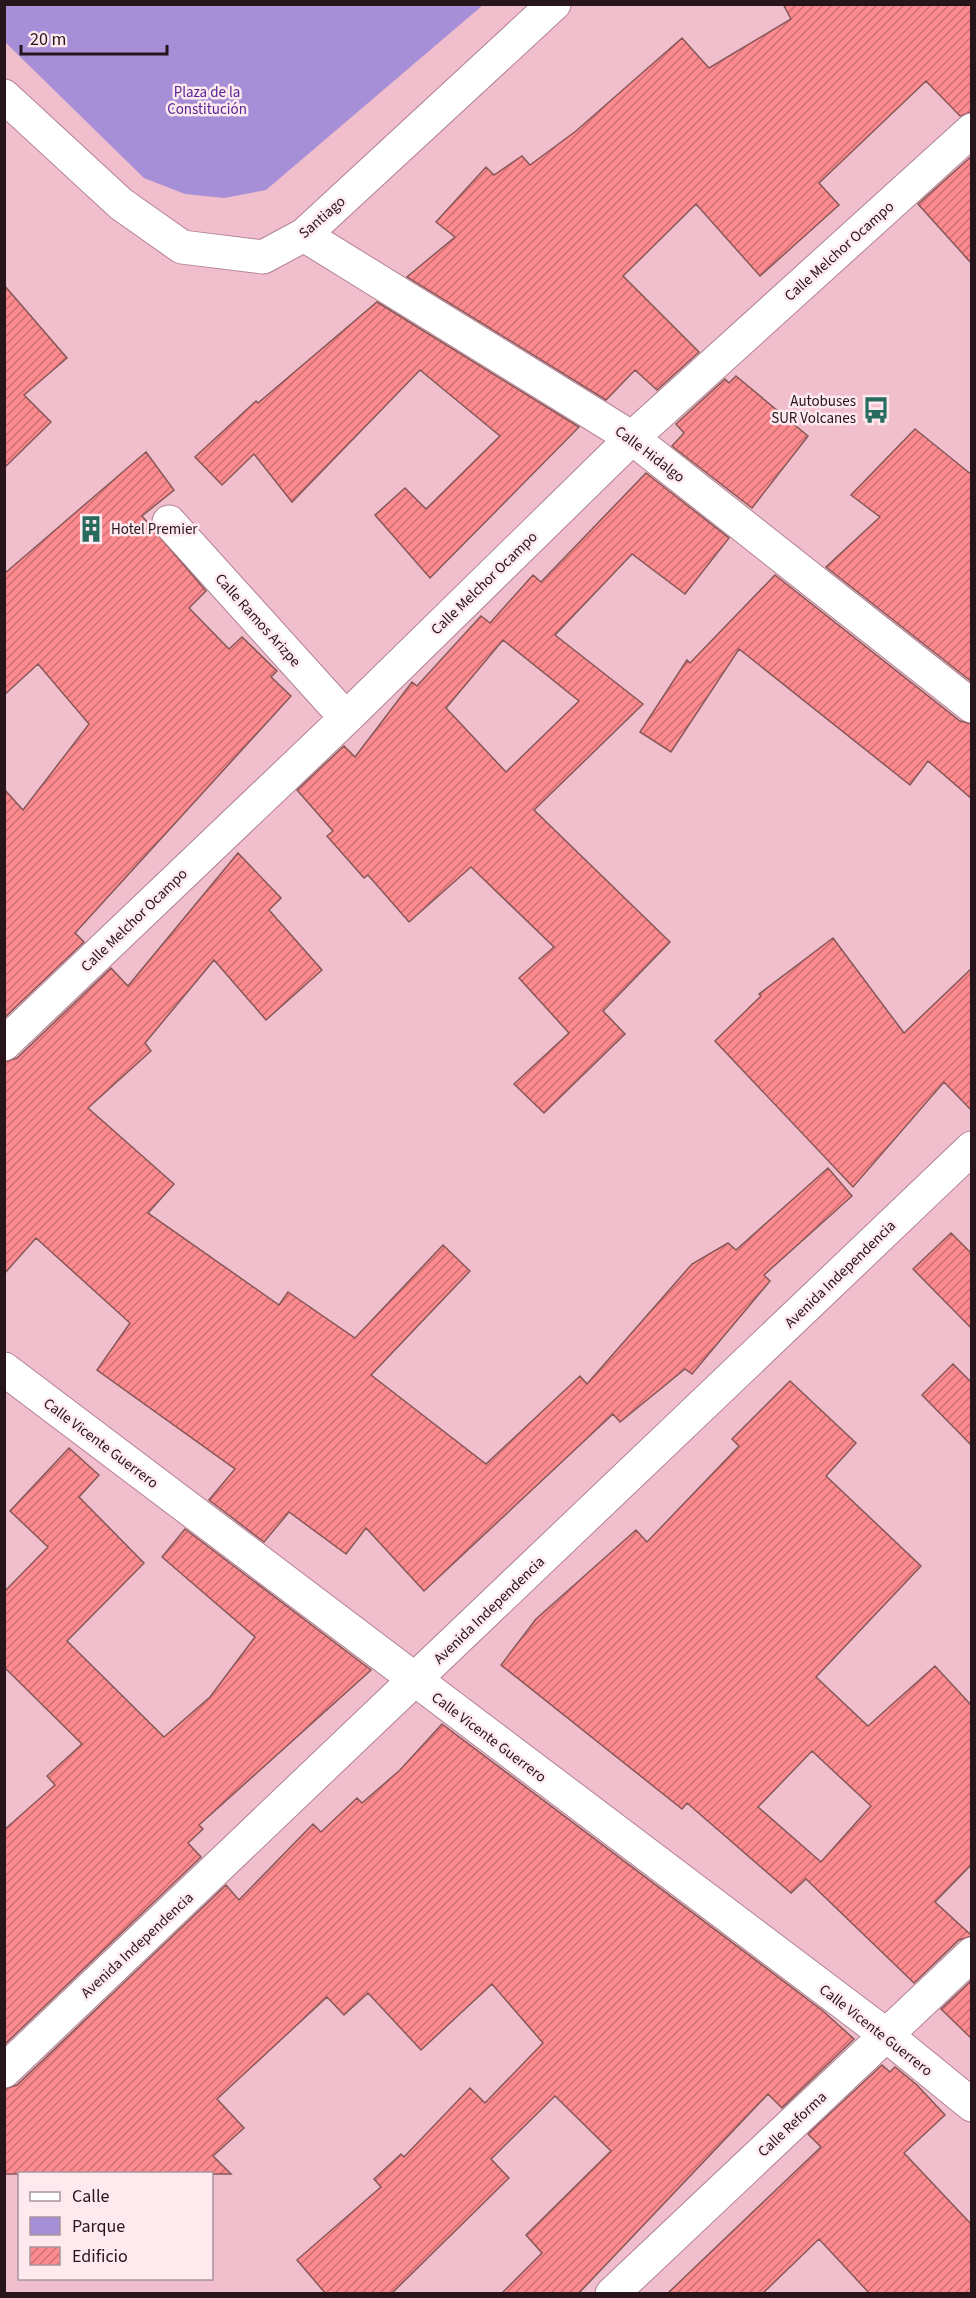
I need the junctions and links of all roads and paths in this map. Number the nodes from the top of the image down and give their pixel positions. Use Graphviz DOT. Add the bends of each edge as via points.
graph roads {
  1 [pos="554,4"];
  2 [pos="5,97"];
  3 [pos="972,130"];
  4 [pos="304,235"];
  5 [pos="632,438"];
  6 [pos="169,522"];
  7 [pos="972,706"];
  8 [pos="346,718"];
  9 [pos="4,1044"];
  10 [pos="972,1148"];
  11 [pos="4,1370"];
  12 [pos="415,1682"];
  13 [pos="972,1954"];
  14 [pos="886,2035"];
  15 [pos="4,2071"];
  16 [pos="972,2105"];
  17 [pos="612,2294"];
  1 -- 4 [label="street, Santiago"];
  2 -- 4 [label="street, Santiago" via="121,204 182,247 263,257"];
  3 -- 5 [label="street, Calle Melchor Ocampo"];
  4 -- 5 [label="street, Calle Hidalgo"];
  5 -- 7 [label="street, Calle Hidalgo"];
  5 -- 8 [label="street, Calle Melchor Ocampo"];
  6 -- 8 [label="street, Calle Ramos Arizpe"];
  8 -- 9 [label="street, Calle Melchor Ocampo"];
  10 -- 12 [label="street, Avenida Independencia"];
  11 -- 12 [label="street, Calle Vicente Guerrero"];
  12 -- 14 [label="street, Calle Vicente Guerrero"];
  12 -- 15 [label="street, Avenida Independencia"];
  13 -- 14 [label="street, Calle Reforma"];
  14 -- 16 [label="street, Calle Vicente Guerrero"];
  14 -- 17 [label="street, Calle Reforma"];
}
